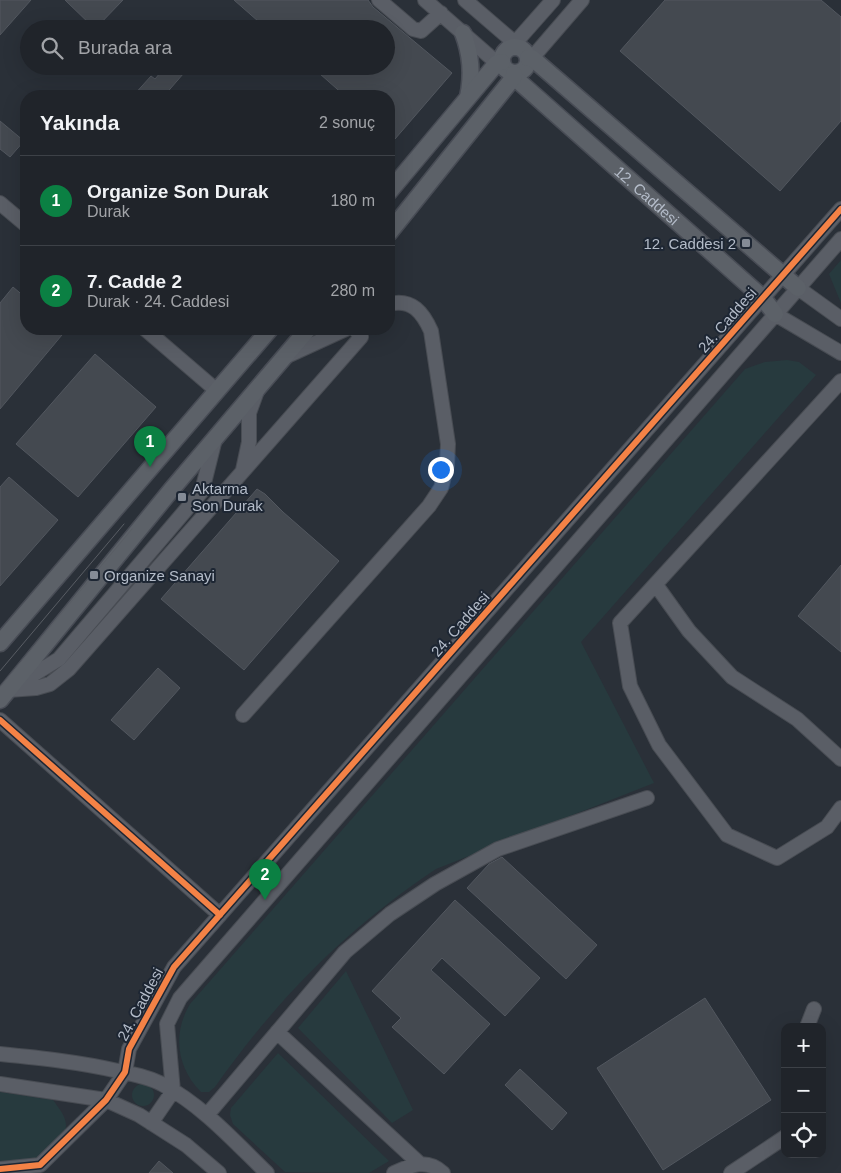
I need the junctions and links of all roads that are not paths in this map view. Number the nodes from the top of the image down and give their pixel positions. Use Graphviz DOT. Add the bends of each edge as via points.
graph roads {
  1 [pos="379,0"];
  2 [pos="425,0"];
  3 [pos="466,0"];
  4 [pos="553,0"];
  5 [pos="582,0"];
  6 [pos="441,14"];
  7 [pos="463,33"];
  8 [pos="515,45"];
  9 [pos="530,58"];
  10 [pos="500,63"];
  11 [pos="514,76"];
  12 [pos="468,98"];
  13 [pos="395,185"];
  14 [pos="0,203"];
  15 [pos="841,209"];
  16 [pos="20,220"];
  17 [pos="395,225"];
  18 [pos="841,239"];
  19 [pos="783,275"];
  20 [pos="798,288"];
  21 [pos="763,298"];
  22 [pos="395,302"];
  23 [pos="775,314"];
  24 [pos="841,319"];
  25 [pos="153,335"];
  26 [pos="265,335"];
  27 [pos="303,335"];
  28 [pos="333,335"];
  29 [pos="360,335"];
  30 [pos="841,353"];
  31 [pos="284,357"];
  32 [pos="841,381"];
  33 [pos="258,388"];
  34 [pos="216,390"];
  35 [pos="215,438"];
  36 [pos="243,471"];
  37 [pos="656,584"];
  38 [pos="0,643"];
  39 [pos="4,695"];
  40 [pos="242,715"];
  41 [pos="0,720"];
  42 [pos="841,759"];
  43 [pos="647,798"];
  44 [pos="841,808"];
  45 [pos="220,915"];
  46 [pos="814,1009"];
  47 [pos="809,1023"];
  48 [pos="277,1032"];
  49 [pos="0,1054"];
  50 [pos="124,1072"];
  51 [pos="0,1084"];
  52 [pos="173,1090"];
  53 [pos="106,1100"];
  54 [pos="207,1115"];
  55 [pos="151,1123"];
  56 [pos="781,1140"];
  57 [pos="420,1164"];
  58 [pos="0,1169"];
  59 [pos="37,1169"];
  60 [pos="219,1173"];
  61 [pos="267,1173"];
  62 [pos="394,1173"];
  63 [pos="443,1173"];
  64 [pos="731,1173"];
  1 -- 6 [label="street" via="413,29 421,31"];
  2 -- 6 [label="street"];
  3 -- 8 [label="street"];
  4 -- 8 [label="street"];
  5 -- 9 [label="street"];
  6 -- 7 [label="street"];
  7 -- 10 [label="street"];
  7 -- 12 [label="main road" via="471,67"];
  8 -- 9 [label="main road"];
  8 -- 10 [label="main road" via="507,50"];
  9 -- 11 [label="main road" via="526,67"];
  9 -- 19 [label="main road, 12. Caddesi"];
  10 -- 11 [label="main road"];
  10 -- 12 [label="main road"];
  11 -- 17 [label="main road"];
  11 -- 21 [label="main road, 12. Caddesi"];
  12 -- 13 [label="main road"];
  14 -- 16 [label="street"];
  15 -- 19 [label="street, 24. Caddesi"];
  18 -- 20 [label="street"];
  19 -- 20 [label="main road, 12. Caddesi"];
  19 -- 21 [label="street, 24. Caddesi"];
  20 -- 23 [label="street"];
  20 -- 24 [label="street"];
  21 -- 23 [label="main road, 12. Caddesi"];
  21 -- 45 [label="street, 24. Caddesi"];
  22 -- 40 [label="street" via="411,305 423,314 431,331 448,444 441,488 429,506"];
  23 -- 30 [label="street"];
  23 -- 52 [label="street" via="180,998 167,1024"];
  25 -- 34 [label="street"];
  26 -- 34 [label="main road"];
  27 -- 31 [label="main road"];
  28 -- 31 [label="street"];
  29 -- 36 [label="street"];
  31 -- 33 [label="main road"];
  32 -- 37 [label="street"];
  33 -- 35 [label="main road"];
  33 -- 36 [label="street" via="249,413 249,442"];
  34 -- 38 [label="main road"];
  35 -- 39 [label="main road"];
  35 -- 39 [label="street" via="202,491 59,660"];
  36 -- 39 [label="street" via="70,669 50,684"];
  37 -- 42 [label="street" via="689,631 732,677 797,719"];
  37 -- 44 [label="street" via="620,623 630,686 659,745 728,835 777,858 827,827"];
  41 -- 45 [label="street"];
  43 -- 48 [label="street" via="498,849 414,897 345,952"];
  45 -- 50 [label="street, 24. Caddesi" via="174,967 129,1049"];
  46 -- 47 [label="street"];
  48 -- 54 [label="street"];
  48 -- 57 [label="street"];
  49 -- 50 [label="street" via="87,1064"];
  50 -- 52 [label="street"];
  50 -- 53 [label="street, 24. Caddesi"];
  51 -- 53 [label="street"];
  52 -- 54 [label="street"];
  52 -- 55 [label="street"];
  53 -- 55 [label="street"];
  53 -- 59 [label="street, 24. Caddesi"];
  54 -- 61 [label="street"];
  55 -- 60 [label="street" via="186,1145"];
  56 -- 64 [label="street"];
  57 -- 62 [label="street"];
  57 -- 63 [label="street" via="431,1165"];
  58 -- 59 [label="street"];
}
